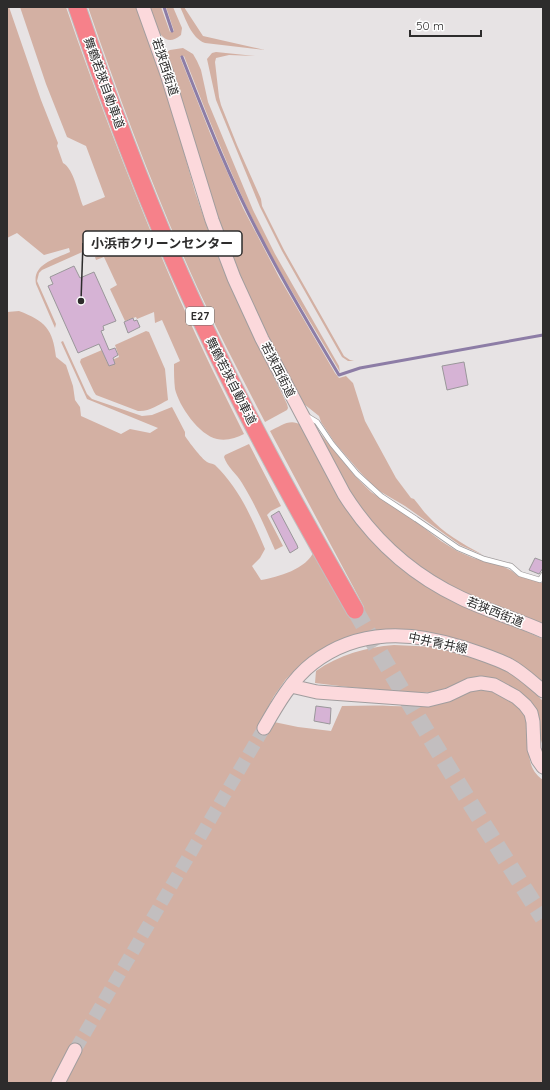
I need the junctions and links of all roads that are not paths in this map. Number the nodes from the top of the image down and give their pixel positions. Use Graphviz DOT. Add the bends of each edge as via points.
graph roads {
  1 [pos="77,7"];
  2 [pos="143,7"];
  3 [pos="299,411"];
  4 [pos="543,575"];
  5 [pos="355,610"];
  6 [pos="543,631"];
  7 [pos="291,686"];
  8 [pos="543,691"];
  9 [pos="264,728"];
  10 [pos="543,767"];
  11 [pos="75,1050"];
  12 [pos="58,1083"];
  1 -- 5 [label="highway, 舞鶴若狭自動車道 / E27" via="122,134 189,294 270,456"];
  2 -- 3 [label="street, 若狭西街道" via="167,74 202,193 222,247 252,320"];
  3 -- 4 [label="lane" via="317,422 357,474 374,490 444,539 475,556 511,566 520,574 540,580"];
  3 -- 6 [label="street, 若狭西街道" via="355,512 380,541 406,565 445,590"];
  7 -- 8 [label="street, 中井青井線" via="313,663 340,647 372,637 399,635 438,640 494,658 526,676"];
  7 -- 9 [label="street, 中井青井線"];
  7 -- 10 [label="street" via="317,692 428,700 448,695 469,685 494,685 516,697 531,713 534,748"];
  11 -- 12 [label="street"];
}
